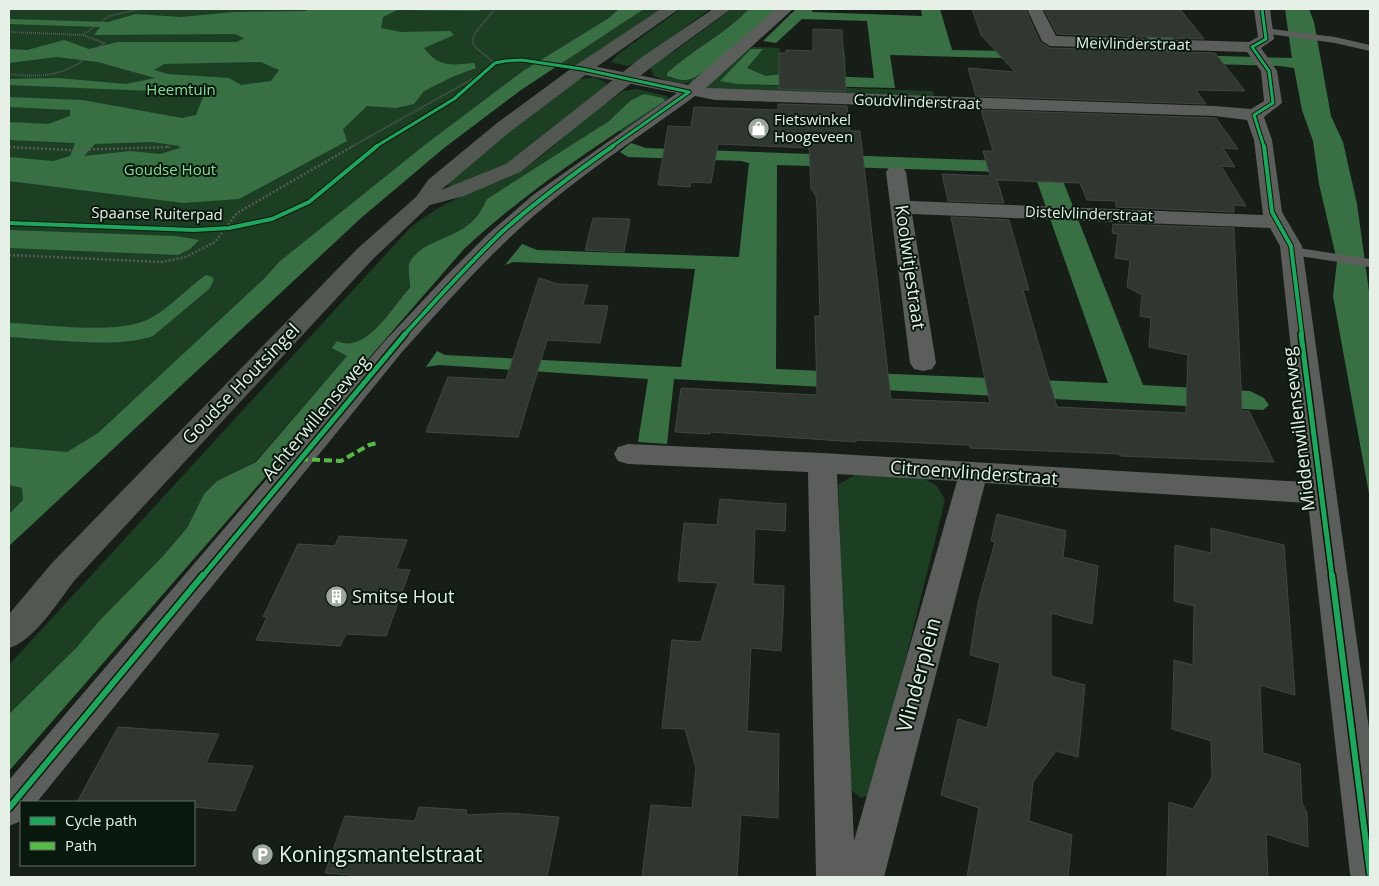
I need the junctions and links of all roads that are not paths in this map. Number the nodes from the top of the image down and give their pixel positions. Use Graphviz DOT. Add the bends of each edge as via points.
graph roads {
  1 [pos="671,9"];
  2 [pos="723,9"];
  3 [pos="785,9"];
  4 [pos="1035,9"];
  5 [pos="1262,9"];
  6 [pos="1265,31"];
  7 [pos="1370,48"];
  8 [pos="1259,57"];
  9 [pos="582,68"];
  10 [pos="625,78"];
  11 [pos="689,92"];
  12 [pos="1254,115"];
  13 [pos="896,172"];
  14 [pos="423,201"];
  15 [pos="901,207"];
  16 [pos="1277,222"];
  17 [pos="1292,251"];
  18 [pos="1370,263"];
  19 [pos="924,362"];
  20 [pos="628,454"];
  21 [pos="822,463"];
  22 [pos="973,473"];
  23 [pos="1320,493"];
  24 [pos="63,572"];
  25 [pos="9,613"];
  26 [pos="9,635"];
  27 [pos="1362,751"];
  28 [pos="9,808"];
  29 [pos="1370,874"];
  30 [pos="836,877"];
  31 [pos="864,877"];
  1 -- 9 [label="main road, Goudse Houtsingel"];
  2 -- 10 [label="main road, Goudse Houtsingel"];
  3 -- 11 [label="street, Achterwillenseweg"];
  4 -- 8 [label="street, Meivlinderstraat" via="1050,42"];
  5 -- 6 [label="street"];
  6 -- 7 [label="lane"];
  6 -- 8 [label="street" via="1266,39"];
  8 -- 12 [label="street" via="1269,70 1272,103"];
  9 -- 10 [label="street, Goudvlinderstraat"];
  9 -- 14 [label="main road, Goudse Houtsingel" via="450,171"];
  10 -- 11 [label="street, Goudvlinderstraat"];
  10 -- 14 [label="main road, Goudse Houtsingel" via="513,168 457,192"];
  11 -- 12 [label="street, Goudvlinderstraat"];
  11 -- 28 [label="street, Achterwillenseweg" via="564,181 506,229 449,286 393,347"];
  12 -- 16 [label="street, Middenwillenseweg" via="1263,140 1272,212"];
  13 -- 15 [label="street, Koolwitjestraat"];
  14 -- 24 [label="main road, Goudse Houtsingel" via="366,254"];
  15 -- 16 [label="street, Distelvlinderstraat"];
  15 -- 19 [label="street, Koolwitjestraat"];
  16 -- 17 [label="street, Middenwillenseweg"];
  17 -- 18 [label="lane"];
  17 -- 23 [label="street, Middenwillenseweg"];
  20 -- 21 [label="street, Citroenvlinderstraat"];
  21 -- 22 [label="street, Citroenvlinderstraat"];
  21 -- 30 [label="street"];
  22 -- 23 [label="street, Citroenvlinderstraat"];
  22 -- 31 [label="street, Vlinderplein"];
  23 -- 27 [label="street, Middenwillenseweg"];
  24 -- 25 [label="main road, Goudse Houtsingel"];
  24 -- 26 [label="main road, Goudse Houtsingel"];
  27 -- 29 [label="street, Middenwillenseweg"];
}
